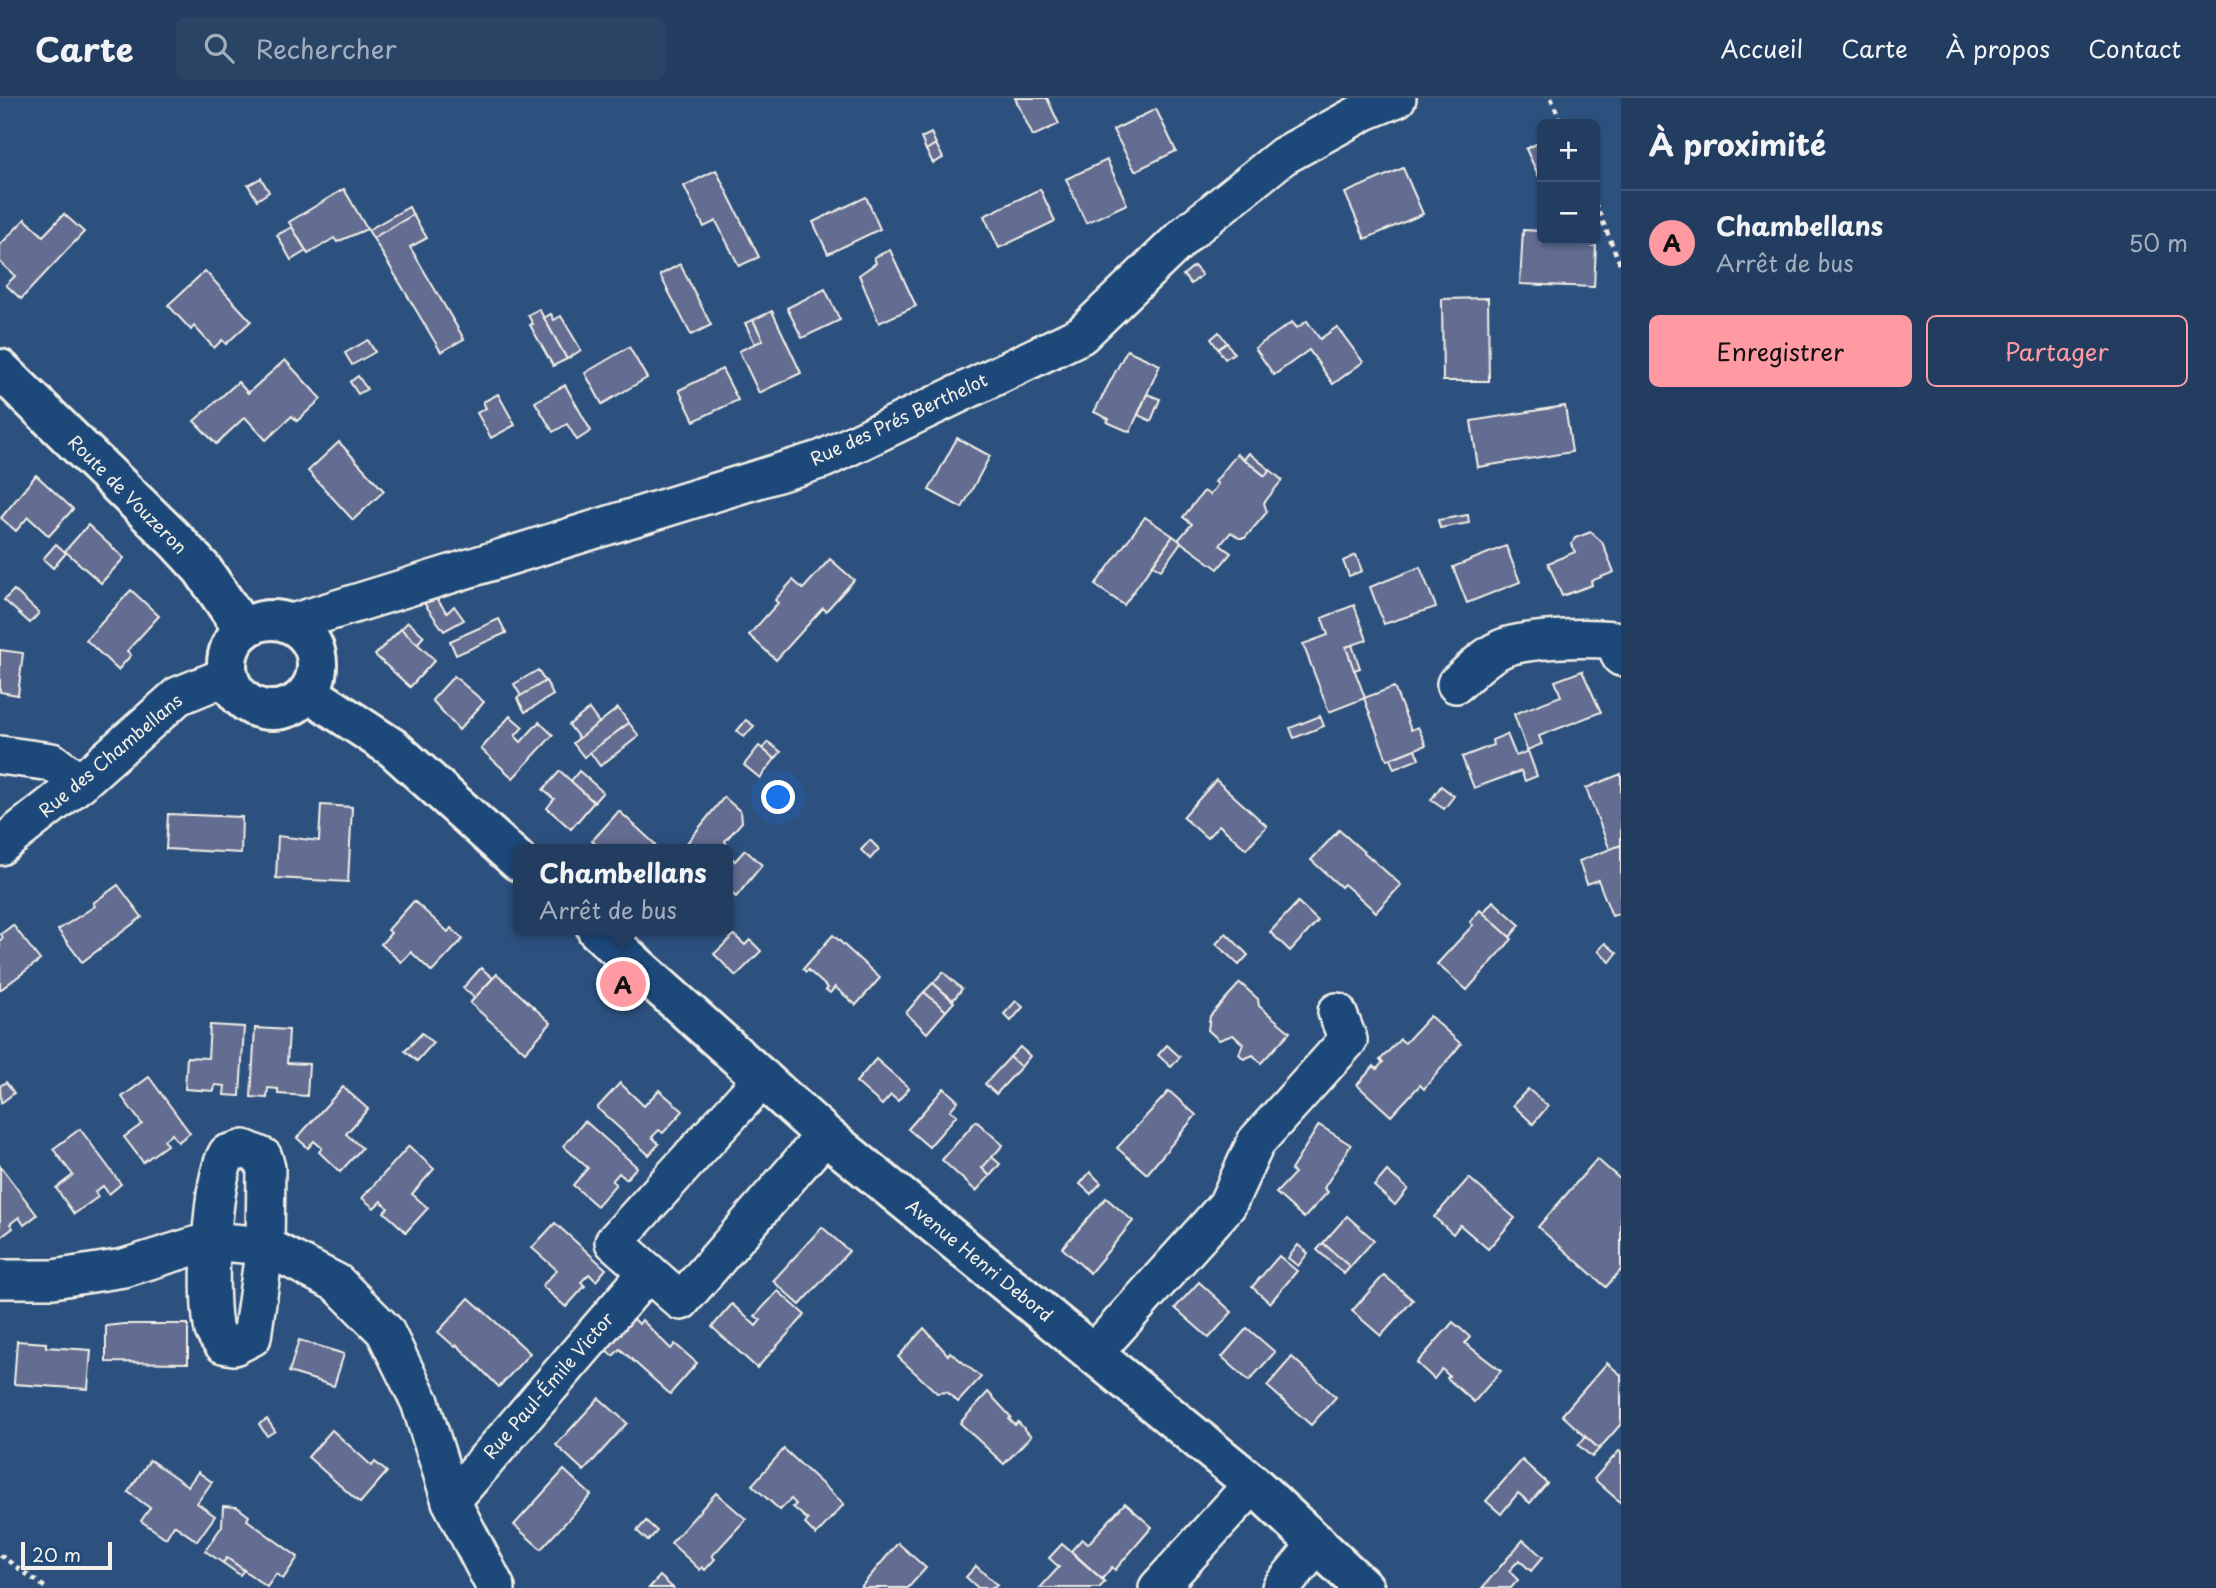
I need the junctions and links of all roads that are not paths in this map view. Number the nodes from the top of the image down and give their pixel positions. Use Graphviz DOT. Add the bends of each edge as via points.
graph roads {
  1 [pos="1396,98"];
  2 [pos="0,369"];
  3 [pos="292,623"];
  4 [pos="243,629"];
  5 [pos="1619,645"];
  6 [pos="227,676"];
  7 [pos="1456,684"];
  8 [pos="308,692"];
  9 [pos="0,755"];
  10 [pos="80,783"];
  11 [pos="0,846"];
  12 [pos="513,856"];
  13 [pos="603,935"];
  14 [pos="1337,1012"];
  15 [pos="763,1078"];
  16 [pos="825,1135"];
  17 [pos="211,1241"];
  18 [pos="265,1246"];
  19 [pos="648,1272"];
  20 [pos="0,1279"];
  21 [pos="1093,1354"];
  22 [pos="1253,1484"];
  23 [pos="451,1501"];
  24 [pos="1318,1543"];
  25 [pos="496,1588"];
  26 [pos="1158,1588"];
  27 [pos="1280,1588"];
  28 [pos="1364,1588"];
  1 -- 3 [label="street, Rue des Prés Berthelot" via="1283,156 1186,234 1081,335 835,453"];
  2 -- 4 [label="street, Route de Vouzeron" via="177,542 202,569"];
  3 -- 4 [label="street" via="264,620"];
  3 -- 8 [label="street" via="313,641 320,669"];
  4 -- 6 [label="street" via="230,647"];
  5 -- 7 [label="street" via="1583,637 1500,649"];
  6 -- 8 [label="street" via="242,701 262,711 290,709"];
  6 -- 10 [label="street, Rue des Chambellans" via="178,696"];
  8 -- 12 [label="street" via="393,748"];
  9 -- 10 [label="street" via="52,762"];
  10 -- 11 [label="street, Rue des Chambellans"];
  13 -- 15 [label="street, Avenue Henri Debord"];
  14 -- 21 [label="street" via="1348,1040 1256,1142 1227,1205"];
  15 -- 16 [label="street, Avenue Henri Debord"];
  15 -- 19 [label="street" via="614,1242"];
  16 -- 19 [label="street" via="681,1301"];
  16 -- 21 [label="street, Avenue Henri Debord"];
  17 -- 18 [label="street"];
  17 -- 18 [label="street" via="220,1167 227,1154 244,1149 263,1157 266,1168"];
  17 -- 18 [label="street" via="215,1331 223,1344 234,1346 252,1337"];
  17 -- 20 [label="street" via="124,1268 53,1279"];
  18 -- 23 [label="street" via="337,1283 385,1331 420,1402"];
  19 -- 23 [label="street, Rue Paul-Émile Victor"];
  21 -- 22 [label="street, Avenue Henri Debord"];
  22 -- 24 [label="street, Avenue Henri Debord"];
  22 -- 26 [label="street"];
  23 -- 25 [label="street"];
  24 -- 27 [label="street"];
  24 -- 28 [label="street, Avenue Henri Debord"];
}
